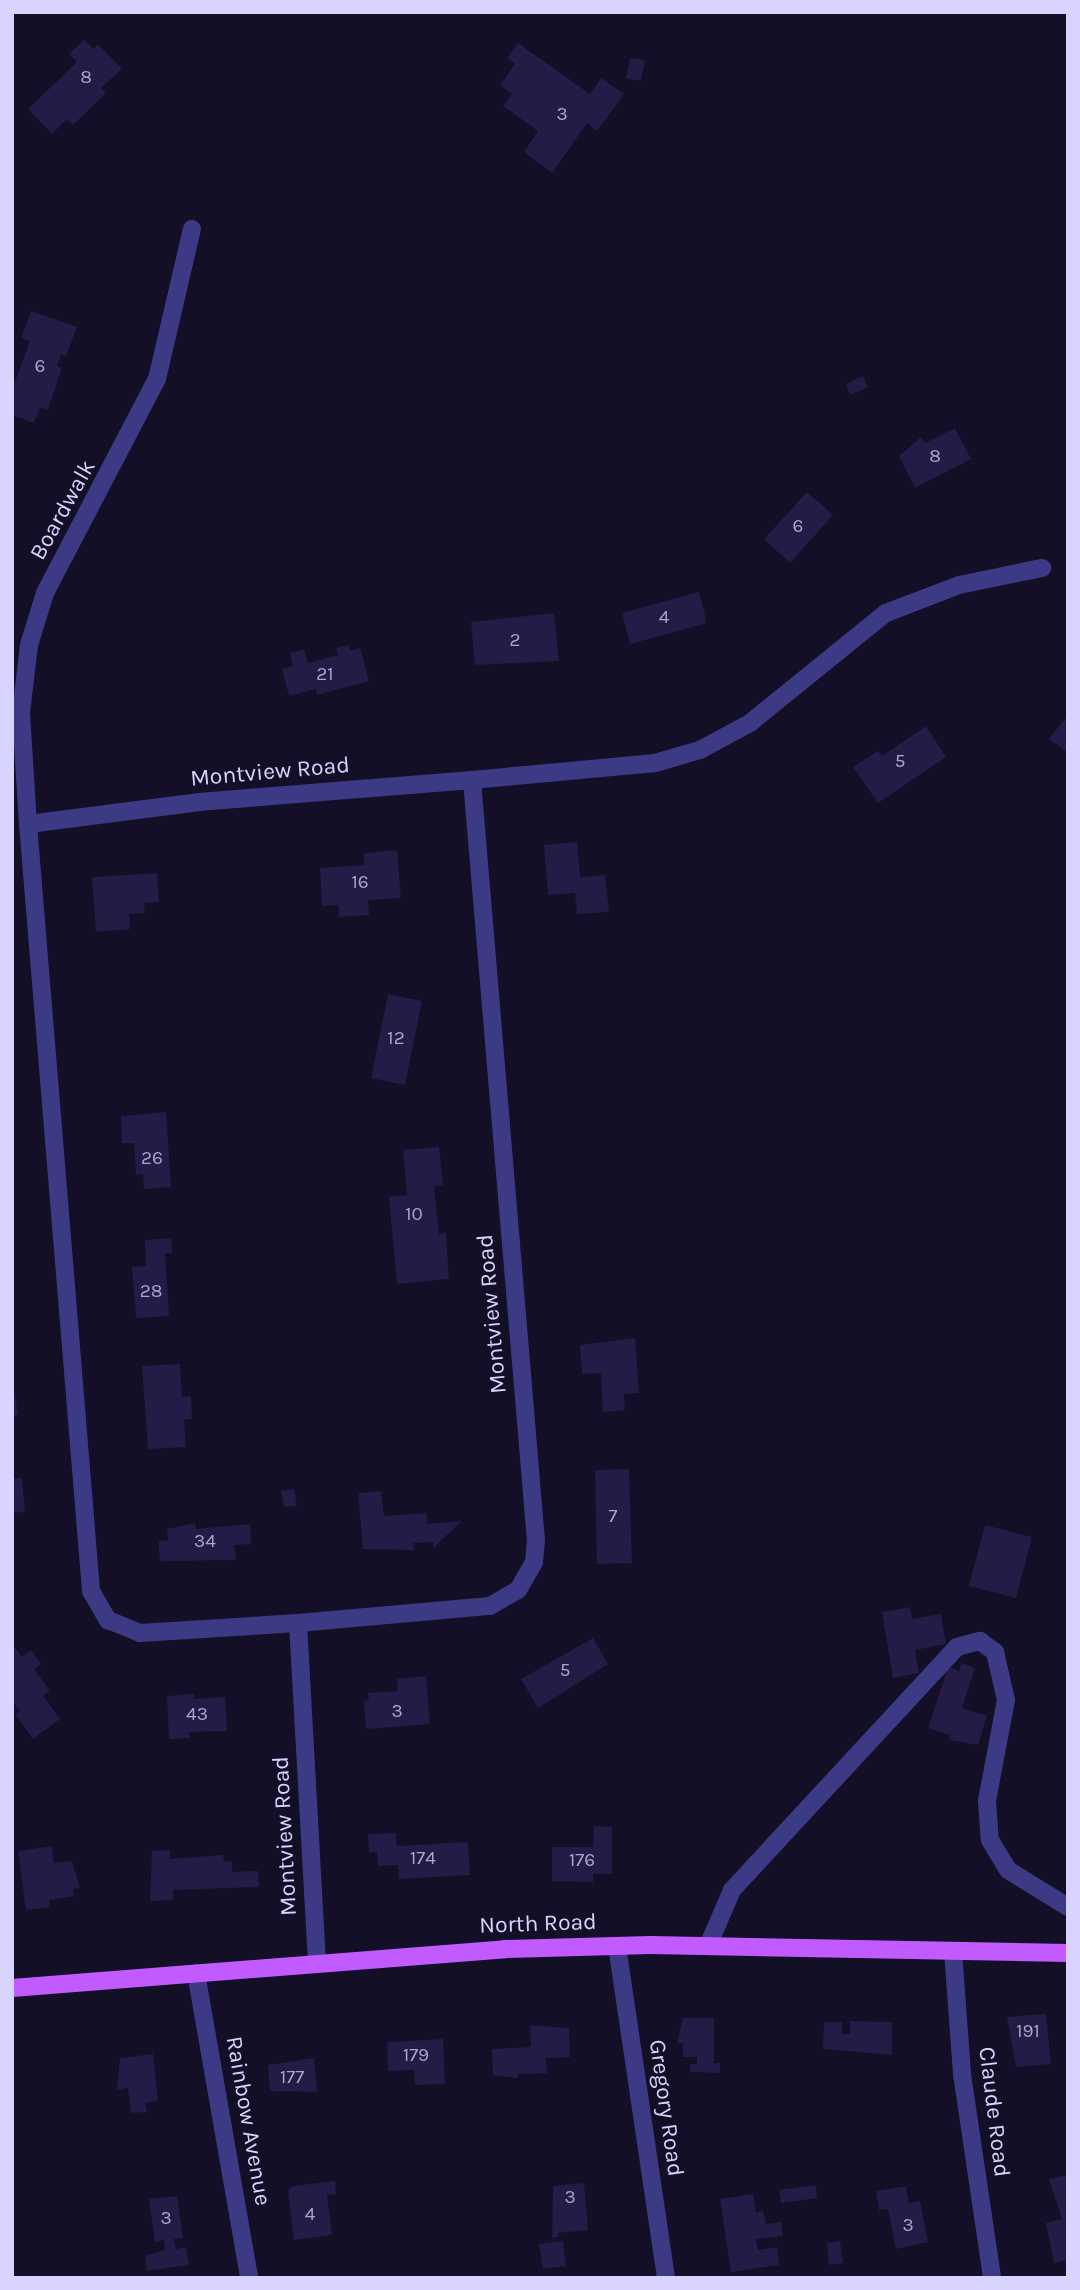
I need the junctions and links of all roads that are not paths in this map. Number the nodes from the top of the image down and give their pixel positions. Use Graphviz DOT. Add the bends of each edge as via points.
graph roads {
  1 [pos="192,229"];
  2 [pos="1042,568"];
  3 [pos="472,780"];
  4 [pos="28,824"];
  5 [pos="299,1623"];
  6 [pos="1068,1907"];
  7 [pos="617,1946"];
  8 [pos="708,1946"];
  9 [pos="953,1951"];
  10 [pos="1068,1954"];
  11 [pos="317,1962"];
  12 [pos="196,1973"];
  13 [pos="12,1988"];
  14 [pos="249,2278"];
  15 [pos="666,2278"];
  16 [pos="992,2278"];
  1 -- 4 [label="street, Boardwalk" via="157,379 45,593 29,645 21,713"];
  2 -- 3 [label="street" via="947,588 886,612 760,716 700,750 655,763"];
  3 -- 4 [label="street, Montview Road" via="200,802"];
  3 -- 5 [label="street, Montview Road" via="536,1541 534,1562 518,1590 490,1606"];
  4 -- 5 [label="street, Montview Road" via="90,1591 108,1620 140,1633"];
  5 -- 11 [label="street, Montview Road"];
  6 -- 8 [label="street" via="1008,1870 990,1840 987,1801 1006,1700 995,1651 980,1641 957,1647 732,1890"];
  7 -- 8 [label="main road, North Road"];
  7 -- 11 [label="main road, North Road"];
  7 -- 15 [label="street, Gregory Road"];
  8 -- 9 [label="main road, North Road"];
  9 -- 10 [label="main road, North Road"];
  9 -- 16 [label="street, Claude Road" via="962,2074"];
  11 -- 12 [label="main road, North Road"];
  12 -- 13 [label="main road, North Road"];
  12 -- 14 [label="street, Rainbow Avenue"];
}
